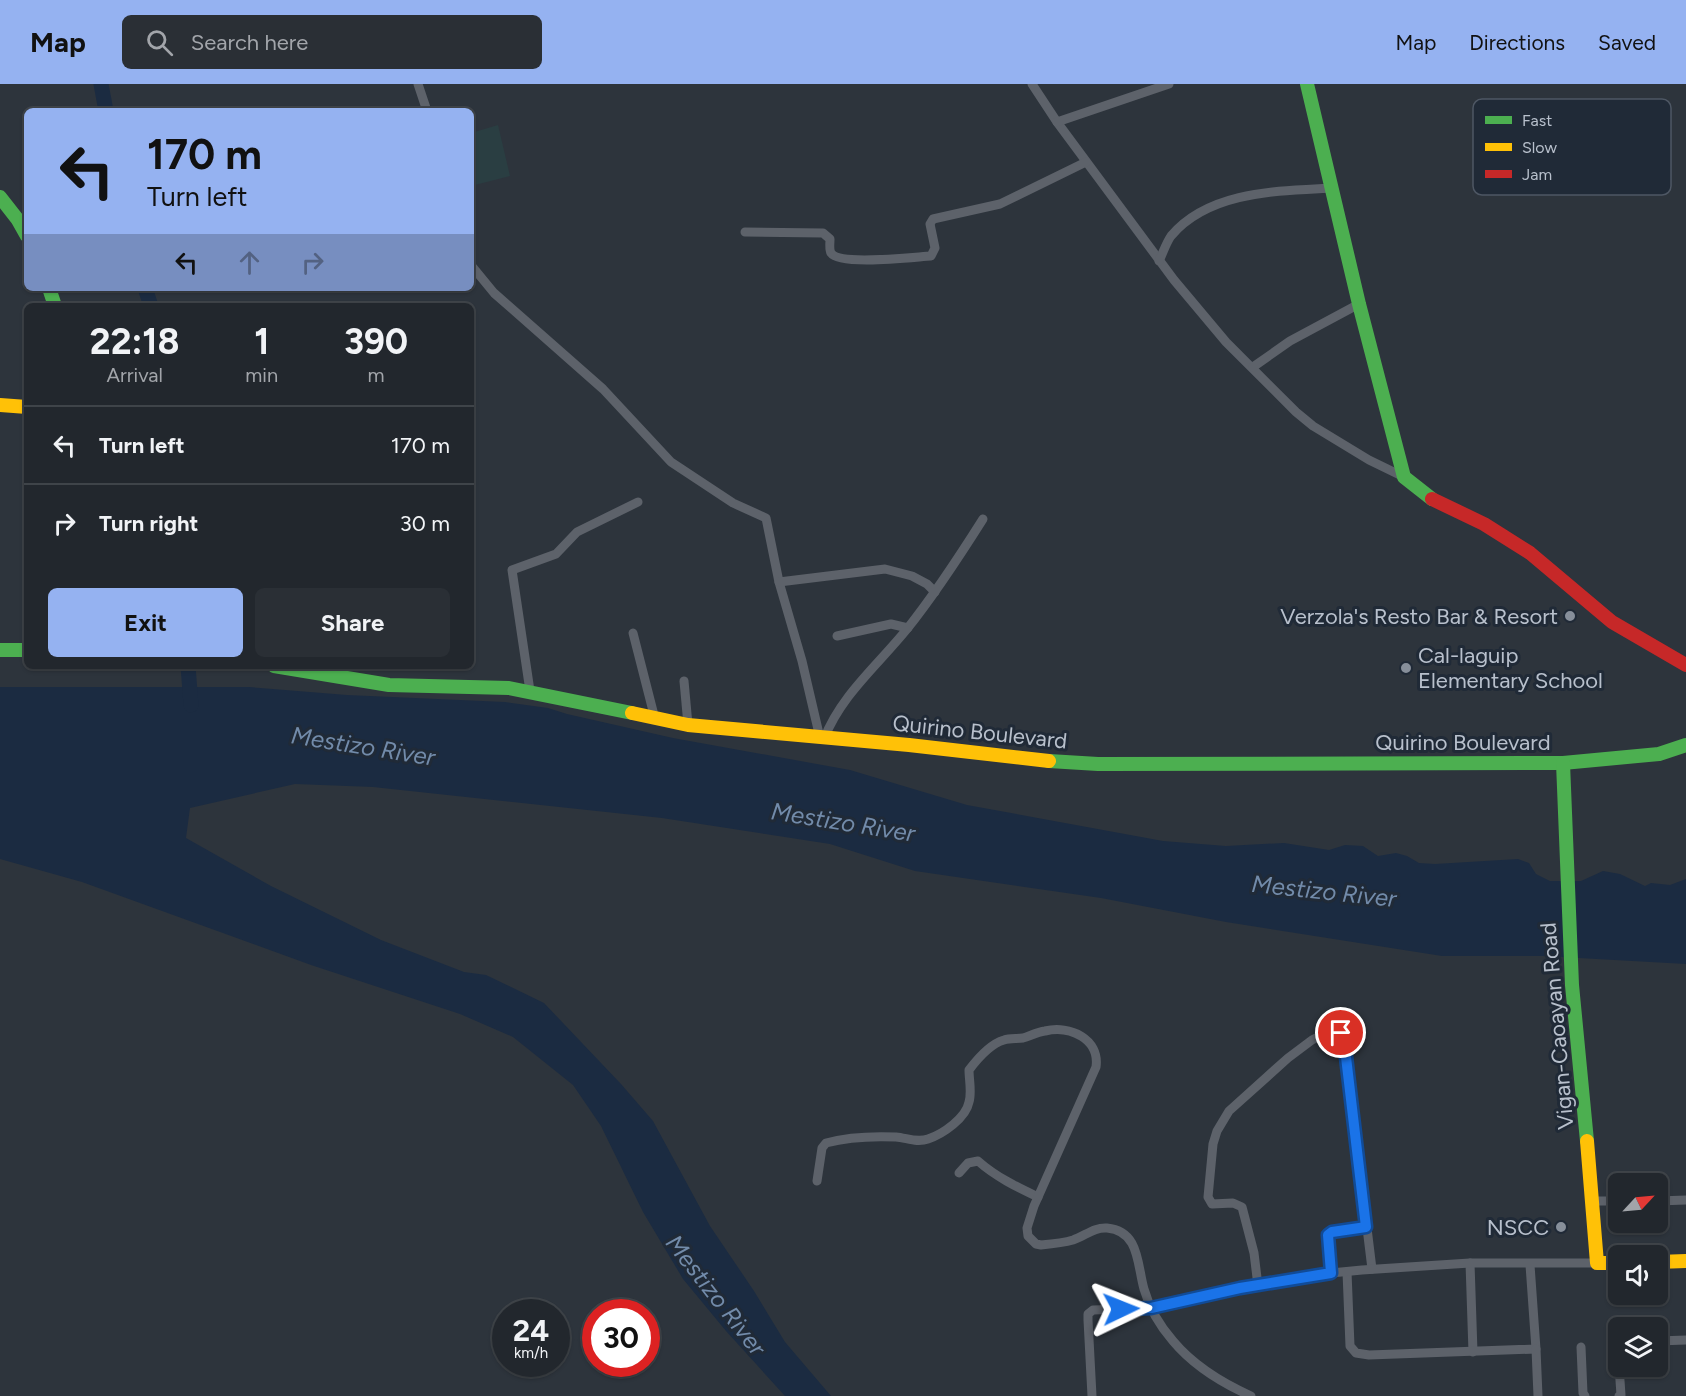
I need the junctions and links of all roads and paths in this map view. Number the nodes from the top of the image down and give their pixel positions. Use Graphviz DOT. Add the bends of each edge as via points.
graph roads {
  1 [pos="418,84"];
  2 [pos="1032,84"];
  3 [pos="1169,84"];
  4 [pos="1307,84"];
  5 [pos="426,108"];
  6 [pos="1057,122"];
  7 [pos="1086,162"];
  8 [pos="1331,188"];
  9 [pos="0,197"];
  10 [pos="24,231"];
  11 [pos="745,231"];
  12 [pos="1159,261"];
  13 [pos="474,269"];
  14 [pos="1359,304"];
  15 [pos="1253,367"];
  16 [pos="0,405"];
  17 [pos="24,406"];
  18 [pos="1404,477"];
  19 [pos="638,502"];
  20 [pos="983,519"];
  21 [pos="779,582"];
  22 [pos="935,592"];
  23 [pos="908,628"];
  24 [pos="633,633"];
  25 [pos="837,636"];
  26 [pos="0,650"];
  27 [pos="24,650"];
  28 [pos="1686,665"];
  29 [pos="291,669"];
  30 [pos="684,681"];
  31 [pos="531,691"];
  32 [pos="655,719"];
  33 [pos="688,725"];
  34 [pos="822,739"];
  35 [pos="1686,745"];
  36 [pos="1563,762"];
  37 [pos="959,1173"];
  38 [pos="817,1181"];
  39 [pos="1038,1197"];
  40 [pos="1686,1200"];
  41 [pos="1593,1201"];
  42 [pos="1608,1201"];
  43 [pos="1668,1201"];
  44 [pos="1366,1227"];
  45 [pos="1686,1261"];
  46 [pos="1668,1262"];
  47 [pos="1470,1263"];
  48 [pos="1597,1263"];
  49 [pos="1608,1263"];
  50 [pos="1530,1265"];
  51 [pos="1372,1269"];
  52 [pos="1347,1272"];
  53 [pos="1331,1273"];
  54 [pos="1258,1286"];
  55 [pos="1149,1308"];
  56 [pos="1686,1340"];
  57 [pos="1668,1341"];
  58 [pos="1581,1347"];
  59 [pos="1536,1349"];
  60 [pos="1473,1352"];
  61 [pos="1619,1377"];
  62 [pos="1092,1396"];
  63 [pos="1251,1396"];
  64 [pos="1538,1396"];
  65 [pos="1585,1396"];
  66 [pos="1619,1396"];
  1 -- 5 [label="street"];
  2 -- 6 [label="street"];
  3 -- 6 [label="street"];
  4 -- 8 [label="street"];
  6 -- 7 [label="street"];
  7 -- 11 [label="street" via="1000,204 933,219 930,224 935,248 931,256 846,260 830,252 830,239 823,233"];
  7 -- 12 [label="street"];
  8 -- 12 [label="street" via="1279,191 1226,201 1193,216 1172,235"];
  8 -- 14 [label="street"];
  9 -- 10 [label="street"];
  12 -- 15 [label="street" via="1226,342"];
  13 -- 21 [label="street" via="494,293 603,389 671,462 733,503 766,518"];
  14 -- 15 [label="street" via="1290,341"];
  14 -- 18 [label="street"];
  15 -- 18 [label="street" via="1313,426"];
  16 -- 17 [label="street"];
  18 -- 28 [label="street" via="1434,501 1484,524 1530,553 1612,622"];
  19 -- 31 [label="street" via="577,532 556,554 512,570"];
  20 -- 22 [label="street"];
  21 -- 22 [label="street" via="885,569 912,576"];
  21 -- 34 [label="street"];
  22 -- 23 [label="street"];
  23 -- 25 [label="street" via="891,624"];
  23 -- 34 [label="street" via="841,706"];
  24 -- 32 [label="street"];
  26 -- 27 [label="street"];
  29 -- 31 [label="street, Quirino Boulevard" via="389,686"];
  30 -- 33 [label="street"];
  31 -- 32 [label="street, Quirino Boulevard"];
  32 -- 33 [label="street, Quirino Boulevard"];
  33 -- 34 [label="street, Quirino Boulevard"];
  34 -- 36 [label="street, Quirino Boulevard" via="1098,764"];
  35 -- 36 [label="street, Quirino Boulevard" via="1645,756"];
  36 -- 41 [label="street, Vigan-Caoayan Road" via="1572,985"];
  37 -- 39 [label="street" via="968,1163 978,1161 1010,1184"];
  38 -- 39 [label="street" via="826,1143 857,1137 928,1140 967,1109 969,1070 990,1047 1046,1030 1062,1030 1091,1043 1097,1054 1096,1067"];
  39 -- 55 [label="street" via="1028,1228 1031,1241 1041,1245 1066,1241 1106,1227 1126,1235 1136,1250"];
  40 -- 43 [label="street"];
  41 -- 42 [label="street"];
  41 -- 48 [label="street, Vigan-Caoayan Road"];
  44 -- 51 [label="street"];
  44 -- 53 [label="street" via="1328,1235"];
  44 -- 54 [label="street" via="1344,1040 1341,1033 1330,1031 1288,1058 1229,1111 1213,1144 1208,1197 1212,1204 1233,1203 1242,1207"];
  45 -- 46 [label="street"];
  47 -- 50 [label="street"];
  47 -- 51 [label="street"];
  47 -- 60 [label="street"];
  48 -- 49 [label="street"];
  48 -- 50 [label="street"];
  50 -- 59 [label="street"];
  51 -- 52 [label="street"];
  52 -- 53 [label="street"];
  52 -- 60 [label="street" via="1350,1346 1356,1353"];
  53 -- 54 [label="street"];
  54 -- 55 [label="street"];
  55 -- 62 [label="street" via="1093,1310 1088,1314"];
  55 -- 63 [label="street" via="1190,1358 1212,1376"];
  56 -- 57 [label="street"];
  58 -- 65 [label="street"];
  59 -- 60 [label="street"];
  59 -- 64 [label="street"];
  61 -- 66 [label="street"];
}
